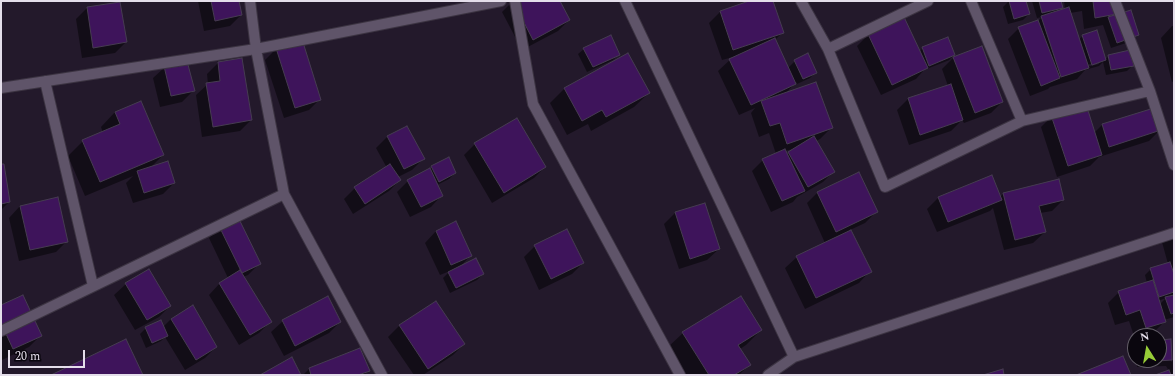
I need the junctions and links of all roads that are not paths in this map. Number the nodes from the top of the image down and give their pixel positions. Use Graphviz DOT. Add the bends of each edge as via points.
graph roads {
  1 [pos="250,1"];
  2 [pos="500,1"];
  3 [pos="515,1"];
  4 [pos="625,1"];
  5 [pos="801,1"];
  6 [pos="928,1"];
  7 [pos="971,1"];
  8 [pos="1116,1"];
  9 [pos="256,48"];
  10 [pos="828,49"];
  11 [pos="45,81"];
  12 [pos="1,88"];
  13 [pos="1150,91"];
  14 [pos="1022,121"];
  15 [pos="1174,165"];
  16 [pos="284,194"];
  17 [pos="1174,233"];
  18 [pos="93,286"];
  19 [pos="1,331"];
  20 [pos="794,358"];
  21 [pos="382,375"];
  22 [pos="680,375"];
  23 [pos="768,375"];
  1 -- 9 [label="street"];
  2 -- 9 [label="street"];
  3 -- 22 [label="street" via="533,104"];
  4 -- 20 [label="street"];
  5 -- 10 [label="street"];
  6 -- 10 [label="street"];
  7 -- 14 [label="street"];
  8 -- 13 [label="street"];
  9 -- 11 [label="street"];
  9 -- 16 [label="street"];
  10 -- 14 [label="street" via="885,187"];
  11 -- 12 [label="street"];
  11 -- 18 [label="street"];
  13 -- 14 [label="street"];
  13 -- 15 [label="street"];
  16 -- 18 [label="street"];
  16 -- 21 [label="street"];
  17 -- 20 [label="street"];
  18 -- 19 [label="street"];
  20 -- 23 [label="street"];
}
